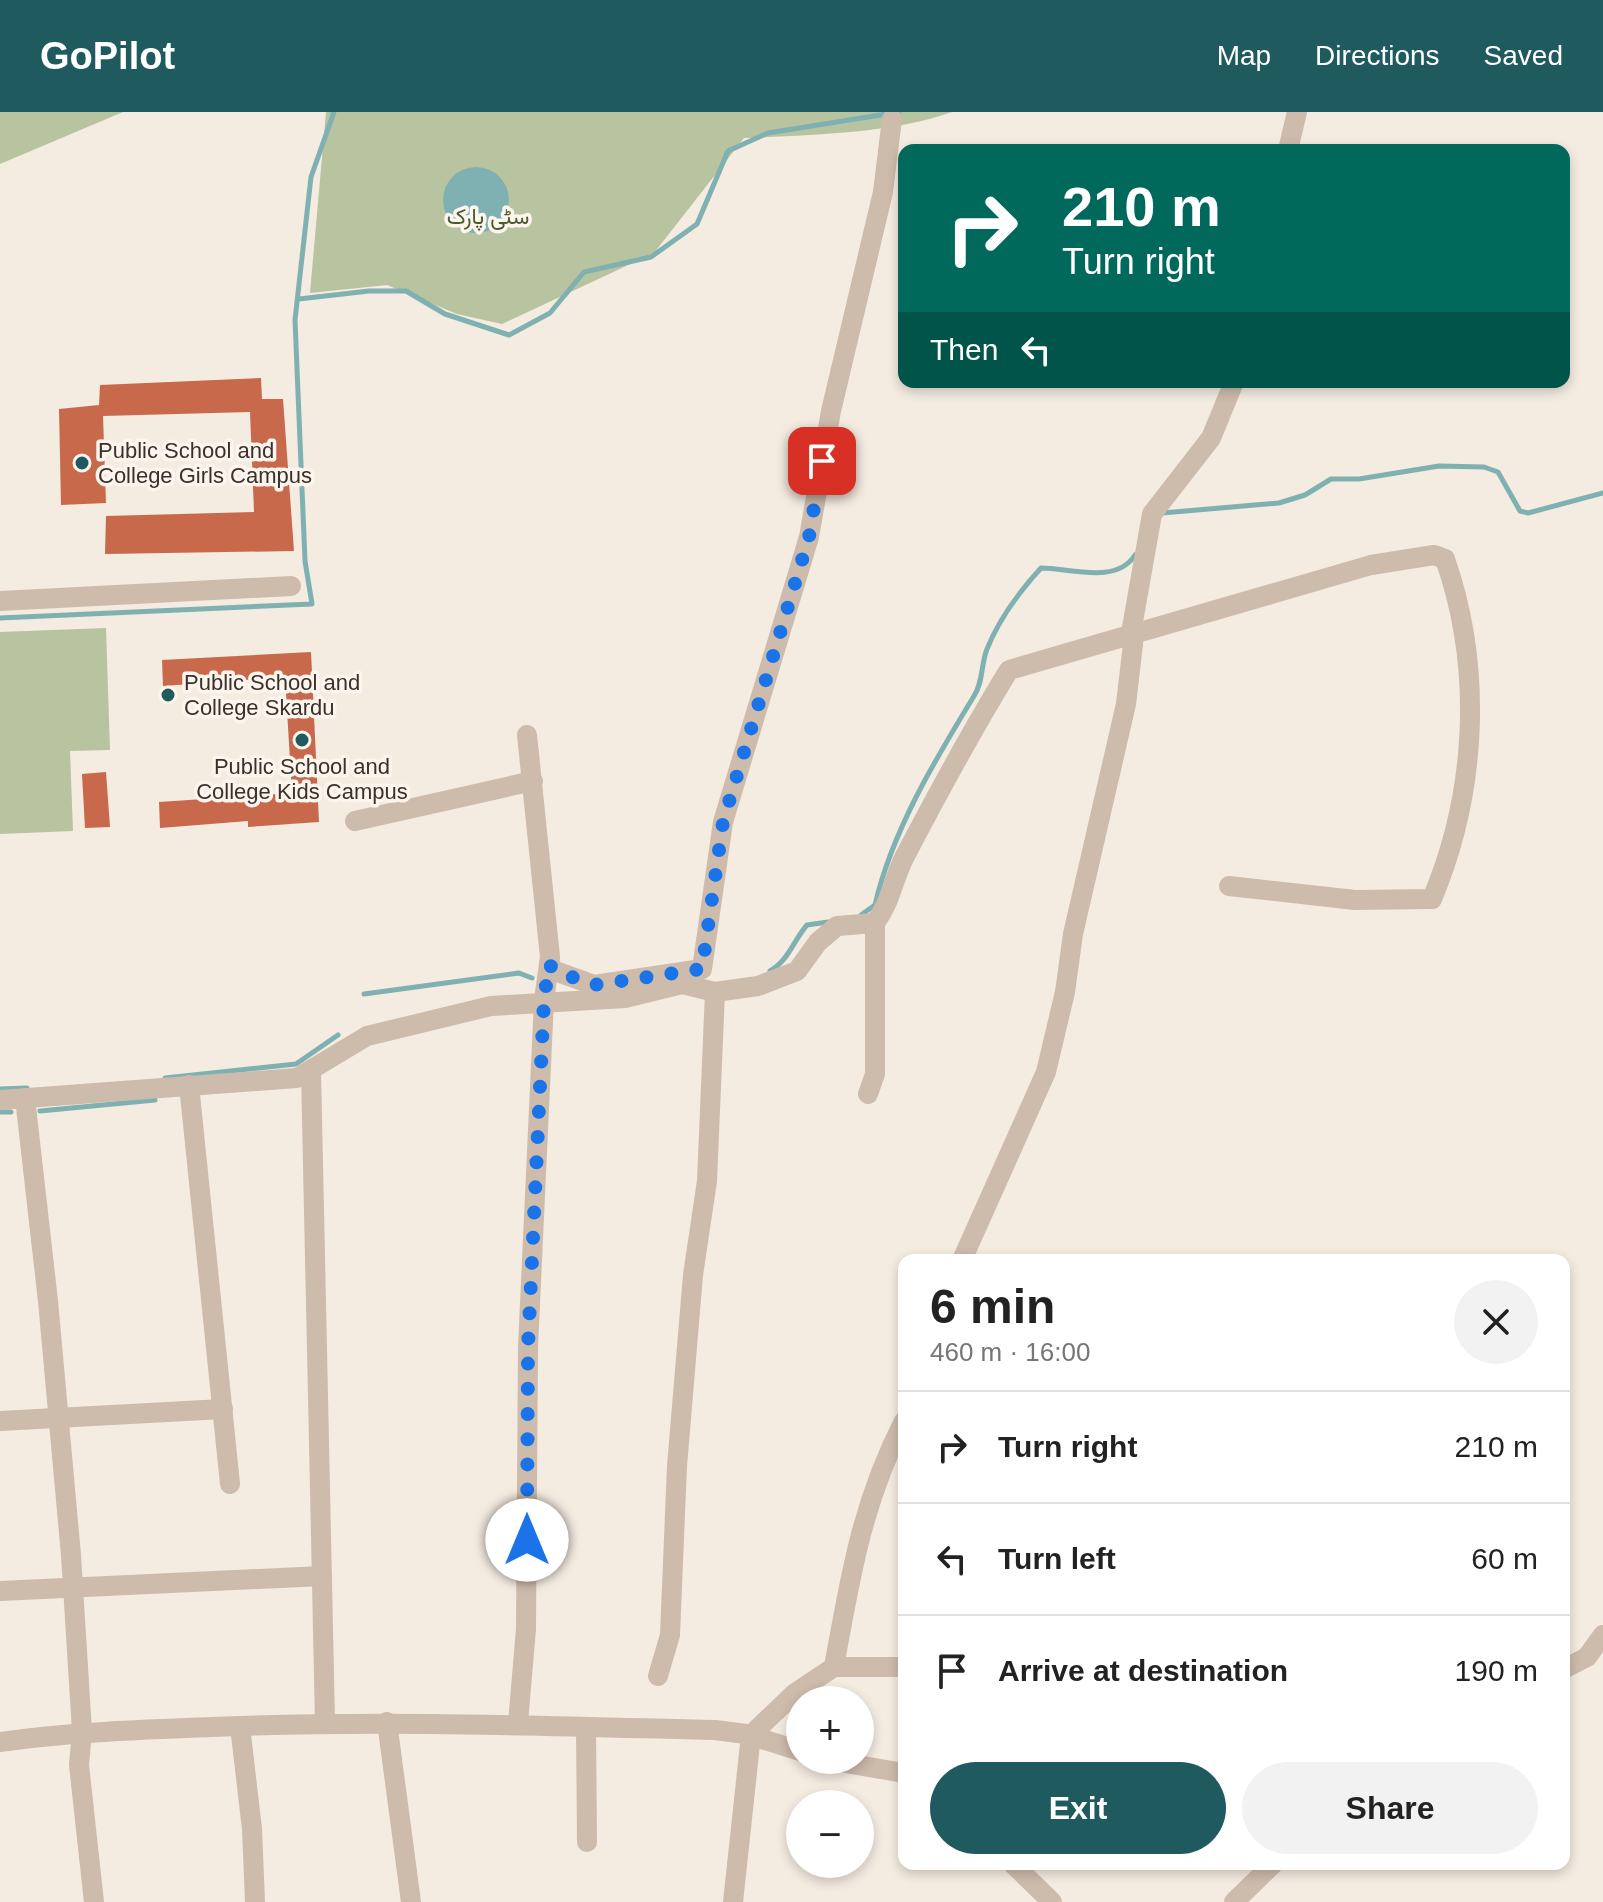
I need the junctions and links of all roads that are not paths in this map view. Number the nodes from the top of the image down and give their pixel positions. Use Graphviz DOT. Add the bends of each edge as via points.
graph roads {
  1 [pos="1297,112"];
  2 [pos="892,119"];
  3 [pos="1289,144"];
  4 [pos="1232,388"];
  5 [pos="291,586"];
  6 [pos="0,601"];
  7 [pos="1131,633"];
  8 [pos="527,735"];
  9 [pos="533,781"];
  10 [pos="355,821"];
  11 [pos="1229,886"];
  12 [pos="875,923"];
  13 [pos="549,964"];
  14 [pos="715,992"];
  15 [pos="544,1000"];
  16 [pos="311,1071"];
  17 [pos="189,1085"];
  18 [pos="868,1094"];
  19 [pos="25,1098"];
  20 [pos="0,1100"];
  21 [pos="965,1254"];
  22 [pos="223,1409"];
  23 [pos="59,1418"];
  24 [pos="0,1421"];
  25 [pos="898,1433"];
  26 [pos="230,1484"];
  27 [pos="322,1576"];
  28 [pos="72,1586"];
  29 [pos="0,1591"];
  30 [pos="1603,1635"];
  31 [pos="1570,1666"];
  32 [pos="834,1667"];
  33 [pos="898,1667"];
  34 [pos="658,1676"];
  35 [pos="325,1722"];
  36 [pos="387,1722"];
  37 [pos="518,1723"];
  38 [pos="240,1726"];
  39 [pos="586,1727"];
  40 [pos="82,1731"];
  41 [pos="751,1735"];
  42 [pos="0,1742"];
  43 [pos="786,1746"];
  44 [pos="874,1768"];
  45 [pos="898,1772"];
  46 [pos="587,1842"];
  47 [pos="1019,1870"];
  48 [pos="1267,1870"];
  49 [pos="94,1902"];
  50 [pos="255,1902"];
  51 [pos="411,1902"];
  52 [pos="733,1902"];
  53 [pos="1052,1902"];
  54 [pos="1234,1902"];
  1 -- 3 [label="street"];
  2 -- 13 [label="street" via="883,192 831,411 809,537 723,822 702,969 594,985"];
  4 -- 7 [label="street" via="1211,438 1152,514"];
  5 -- 6 [label="street"];
  7 -- 11 [label="street" via="1371,565 1434,555 1445,559 1458,598 1471,747 1446,866 1432,899 1355,900"];
  7 -- 12 [label="street" via="1009,670 917,833 894,877 889,904"];
  7 -- 21 [label="street" via="1126,704 1046,1072"];
  8 -- 9 [label="street"];
  9 -- 10 [label="street"];
  9 -- 13 [label="street"];
  12 -- 14 [label="street" via="837,926 797,971 758,986"];
  12 -- 18 [label="street" via="875,1074"];
  13 -- 15 [label="street"];
  14 -- 15 [label="street" via="682,984 625,998"];
  14 -- 34 [label="street" via="707,1181 693,1275 677,1466 670,1635"];
  15 -- 16 [label="street" via="491,1006 367,1036"];
  15 -- 37 [label="street" via="528,1347 526,1629"];
  16 -- 17 [label="street" via="283,1080"];
  16 -- 27 [label="street"];
  17 -- 19 [label="street"];
  17 -- 22 [label="street"];
  19 -- 20 [label="street"];
  19 -- 23 [label="street"];
  22 -- 23 [label="street"];
  22 -- 26 [label="street"];
  23 -- 24 [label="street"];
  23 -- 28 [label="street"];
  25 -- 32 [label="street" via="879,1469 856,1540"];
  27 -- 28 [label="street"];
  27 -- 35 [label="street"];
  28 -- 29 [label="street"];
  28 -- 40 [label="street"];
  30 -- 31 [label="street" via="1587,1657"];
  32 -- 33 [label="street"];
  32 -- 41 [label="street" via="795,1693"];
  35 -- 36 [label="street"];
  35 -- 38 [label="street"];
  36 -- 37 [label="street"];
  36 -- 51 [label="street"];
  37 -- 39 [label="street"];
  38 -- 40 [label="street"];
  38 -- 50 [label="street"];
  39 -- 41 [label="street"];
  39 -- 46 [label="street"];
  40 -- 42 [label="street"];
  40 -- 49 [label="street" via="79,1765"];
  41 -- 43 [label="street"];
  41 -- 52 [label="street"];
  44 -- 45 [label="street"];
  47 -- 53 [label="street"];
  48 -- 54 [label="street"];
}
